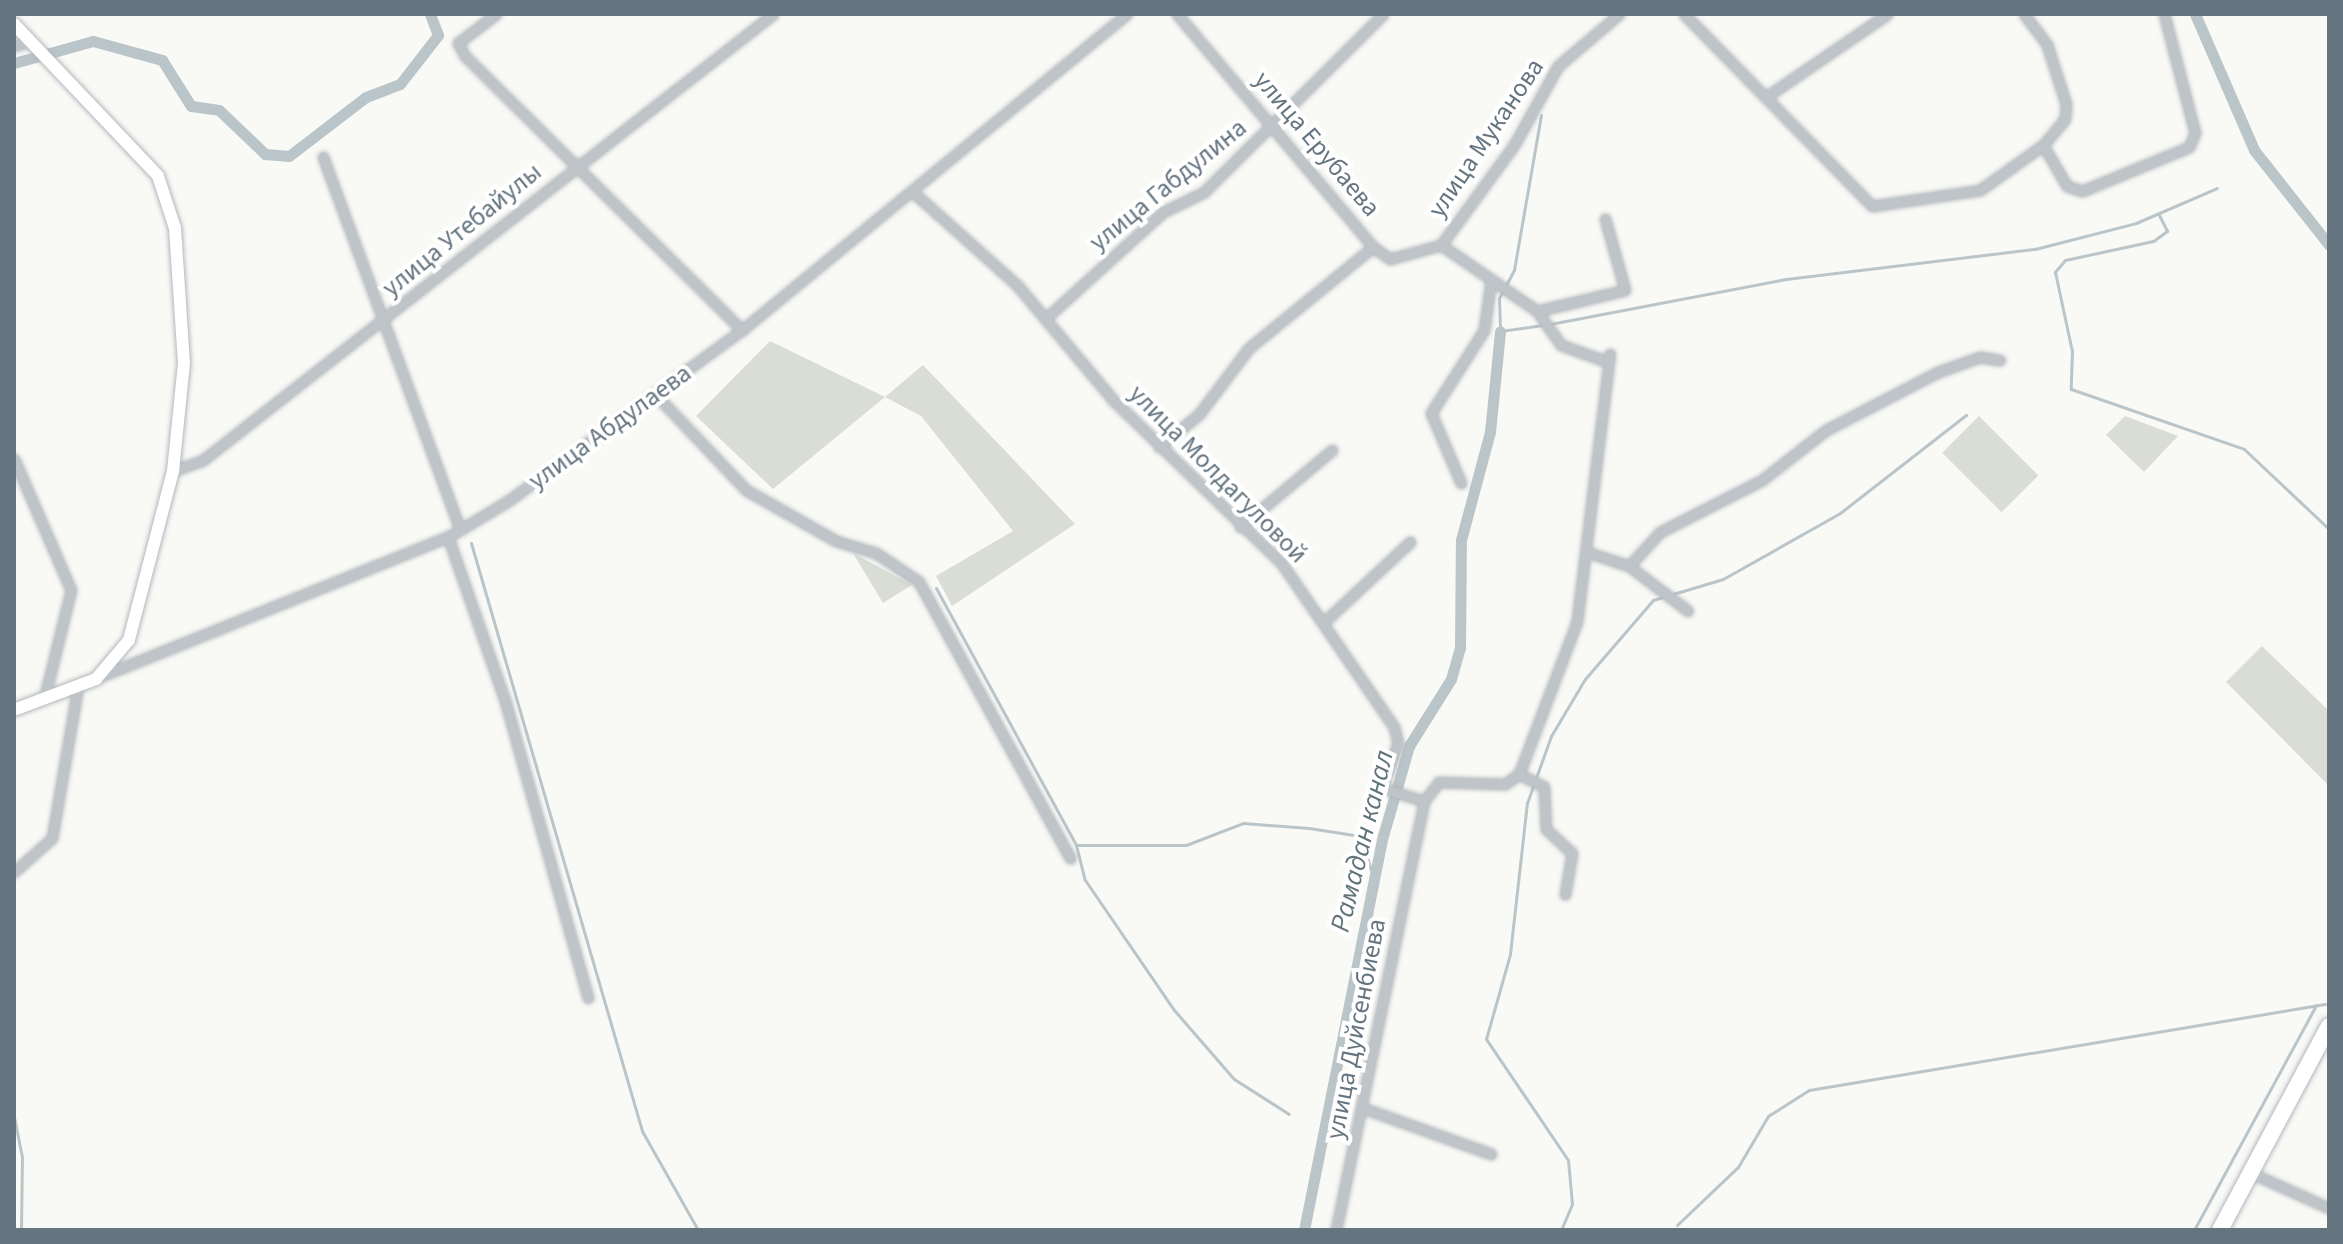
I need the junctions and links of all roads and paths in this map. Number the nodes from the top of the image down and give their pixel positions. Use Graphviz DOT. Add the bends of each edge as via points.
graph roads {
  1 [pos="496,14"];
  2 [pos="773,14"];
  3 [pos="1127,14"];
  4 [pos="1177,14"];
  5 [pos="1383,14"];
  6 [pos="1619,14"];
  7 [pos="1684,14"];
  8 [pos="1887,14"];
  9 [pos="2024,14"];
  10 [pos="2164,14"];
  11 [pos="14,24"];
  12 [pos="14,46"];
  13 [pos="38,50"];
  14 [pos="1766,97"];
  15 [pos="1274,126"];
  16 [pos="2043,145"];
  17 [pos="323,157"];
  18 [pos="575,168"];
  19 [pos="914,193"];
  20 [pos="1605,219"];
  21 [pos="1441,245"];
  22 [pos="1373,247"];
  23 [pos="1491,280"];
  24 [pos="1537,311"];
  25 [pos="1045,319"];
  26 [pos="382,322"];
  27 [pos="742,330"];
  28 [pos="2000,360"];
  29 [pos="656,395"];
  30 [pos="1159,447"];
  31 [pos="1332,450"];
  32 [pos="14,459"];
  33 [pos="173,471"];
  34 [pos="1461,483"];
  35 [pos="1240,527"];
  36 [pos="460,529"];
  37 [pos="448,537"];
  38 [pos="1410,542"];
  39 [pos="1587,552"];
  40 [pos="1629,566"];
  41 [pos="1688,611"];
  42 [pos="1323,623"];
  43 [pos="96,679"];
  44 [pos="78,686"];
  45 [pos="44,699"];
  46 [pos="14,710"];
  47 [pos="1519,774"];
  48 [pos="1424,801"];
  49 [pos="1070,858"];
  50 [pos="14,872"];
  51 [pos="1565,894"];
  52 [pos="588,998"];
  53 [pos="2329,1026"];
  54 [pos="1363,1108"];
  55 [pos="1491,1154"];
  56 [pos="2251,1173"];
  57 [pos="2329,1208"];
  58 [pos="1336,1230"];
  59 [pos="2220,1230"];
  1 -- 18 [label="street" via="458,43"];
  2 -- 18 [label="street, улица Утебайулы"];
  3 -- 19 [label="street, улица Абдулаева"];
  4 -- 15 [label="street, улица Ерубаева"];
  5 -- 15 [label="street, улица Габдулина"];
  6 -- 21 [label="street, улица Муканова" via="1558,66 1514,145"];
  7 -- 14 [label="street"];
  8 -- 14 [label="street"];
  9 -- 16 [label="street" via="2047,45 2066,104 2065,119"];
  10 -- 16 [label="street" via="2195,133 2189,147 2082,191 2067,186"];
  11 -- 13 [label="main road"];
  12 -- 13 [label="street"];
  13 -- 33 [label="main road" via="145,156 167,196 184,363"];
  14 -- 16 [label="street" via="1872,206 1980,190"];
  15 -- 22 [label="street, улица Ерубаева"];
  15 -- 25 [label="street, улица Габдулина" via="1204,192 1163,212"];
  17 -- 26 [label="street"];
  18 -- 26 [label="street, улица Утебайулы"];
  18 -- 27 [label="street"];
  19 -- 25 [label="street, улица Молдагуловой"];
  19 -- 27 [label="street, улица Абдулаева"];
  20 -- 24 [label="street" via="1625,290"];
  21 -- 22 [label="street, улица Ерубаева" via="1390,259"];
  21 -- 23 [label="street, улица Муканова"];
  22 -- 30 [label="street" via="1249,348 1199,414"];
  23 -- 24 [label="street, улица Муканова"];
  23 -- 34 [label="street" via="1484,330 1431,413"];
  24 -- 39 [label="street, улица Муканова" via="1561,345 1609,358"];
  25 -- 30 [label="street, улица Молдагуловой"];
  26 -- 33 [label="street, улица Утебайулы" via="203,460"];
  26 -- 36 [label="street"];
  27 -- 29 [label="street, улица Абдулаева"];
  28 -- 40 [label="street" via="1980,357 1938,372 1826,430 1762,480 1660,532"];
  29 -- 36 [label="street, улица Абдулаева"];
  29 -- 49 [label="street" via="746,490 919,582"];
  30 -- 35 [label="street, улица Молдагуловой"];
  31 -- 35 [label="street"];
  32 -- 45 [label="street" via="71,590"];
  33 -- 43 [label="main road" via="129,640"];
  35 -- 42 [label="street, улица Молдагуловой" via="1282,564"];
  36 -- 37 [label="street, улица Абдулаева"];
  37 -- 43 [label="street, улица Абдулаева"];
  37 -- 52 [label="street" via="506,704"];
  38 -- 42 [label="street"];
  39 -- 40 [label="street"];
  39 -- 47 [label="street" via="1577,621"];
  40 -- 41 [label="street"];
  42 -- 48 [label="street, улица Молдагуловой" via="1394,727 1398,743 1382,788"];
  43 -- 44 [label="main road, улица Абдулаева"];
  44 -- 45 [label="main road, улица Абдулаева"];
  44 -- 50 [label="street" via="52,838"];
  45 -- 46 [label="main road, улица Абдулаева"];
  47 -- 48 [label="street" via="1505,784 1439,782"];
  47 -- 51 [label="street" via="1544,787 1546,829 1572,853"];
  48 -- 54 [label="street, улица Дуйсенбиева"];
  53 -- 56 [label="highway"];
  54 -- 55 [label="street"];
  54 -- 58 [label="street, улица Дуйсенбиева"];
  56 -- 57 [label="street"];
  56 -- 59 [label="highway"];
}
